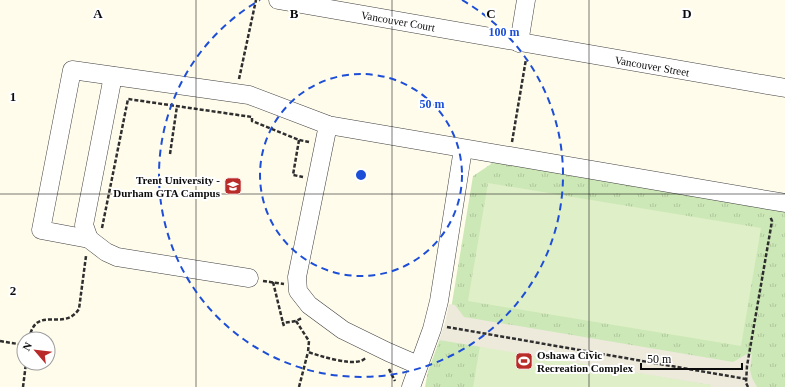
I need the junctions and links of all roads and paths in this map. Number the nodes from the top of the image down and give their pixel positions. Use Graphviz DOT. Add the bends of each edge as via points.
graph roads {
  1 [pos="256,0"];
  2 [pos="278,0"];
  3 [pos="526,0"];
  4 [pos="524,44"];
  5 [pos="113,76"];
  6 [pos="785,88"];
  7 [pos="236,93"];
  8 [pos="177,106"];
  9 [pos="328,125"];
  10 [pos="299,140"];
  11 [pos="311,142"];
  12 [pos="511,146"];
  13 [pos="463,149"];
  14 [pos="170,154"];
  15 [pos="302,184"];
  16 [pos="764,200"];
  17 [pos="785,203"];
  18 [pos="92,241"];
  19 [pos="249,278"];
  20 [pos="285,280"];
  21 [pos="273,282"];
  22 [pos="296,321"];
  23 [pos="307,321"];
  24 [pos="442,327"];
  25 [pos="31,331"];
  26 [pos="0,340"];
  27 [pos="16,343"];
  28 [pos="308,352"];
  29 [pos="362,355"];
  30 [pos="386,364"];
  31 [pos="418,365"];
  32 [pos="25,371"];
  33 [pos="746,379"];
  34 [pos="403,384"];
  35 [pos="23,387"];
  36 [pos="299,387"];
  37 [pos="748,387"];
  1 -- 7 [label="path"];
  2 -- 4 [label="street, Vancouver Court"];
  3 -- 4 [label="street"];
  4 -- 6 [label="street, Vancouver Street"];
  4 -- 12 [label="path"];
  5 -- 7 [label="street"];
  5 -- 18 [label="street" via="84,225"];
  5 -- 18 [label="street" via="72,70 41,230"];
  7 -- 9 [label="street" via="249,95"];
  8 -- 10 [label="path" via="252,117 252,121"];
  8 -- 14 [label="path"];
  8 -- 18 [label="path" via="128,99"];
  9 -- 13 [label="street"];
  9 -- 31 [label="street" via="297,277 298,291 309,305 343,330"];
  10 -- 11 [label="path"];
  10 -- 15 [label="path" via="293,175 304,177"];
  13 -- 16 [label="street"];
  13 -- 31 [label="street" via="439,301 432,329"];
  16 -- 17 [label="street"];
  16 -- 33 [label="path" via="763,206 772,221"];
  18 -- 19 [label="street" via="117,257"];
  18 -- 25 [label="path" via="79,309 69,318 41,320"];
  19 -- 21 [label="path"];
  20 -- 21 [label="path" via="286,284"];
  21 -- 22 [label="path" via="283,324"];
  22 -- 23 [label="path" via="302,317"];
  22 -- 28 [label="path" via="309,341"];
  24 -- 33 [label="path"];
  26 -- 27 [label="path"];
  28 -- 29 [label="path" via="352,362 368,356"];
  28 -- 36 [label="path"];
  30 -- 34 [label="path"];
  31 -- 34 [label="street"];
  32 -- 35 [label="path"];
  33 -- 37 [label="path"];
}
